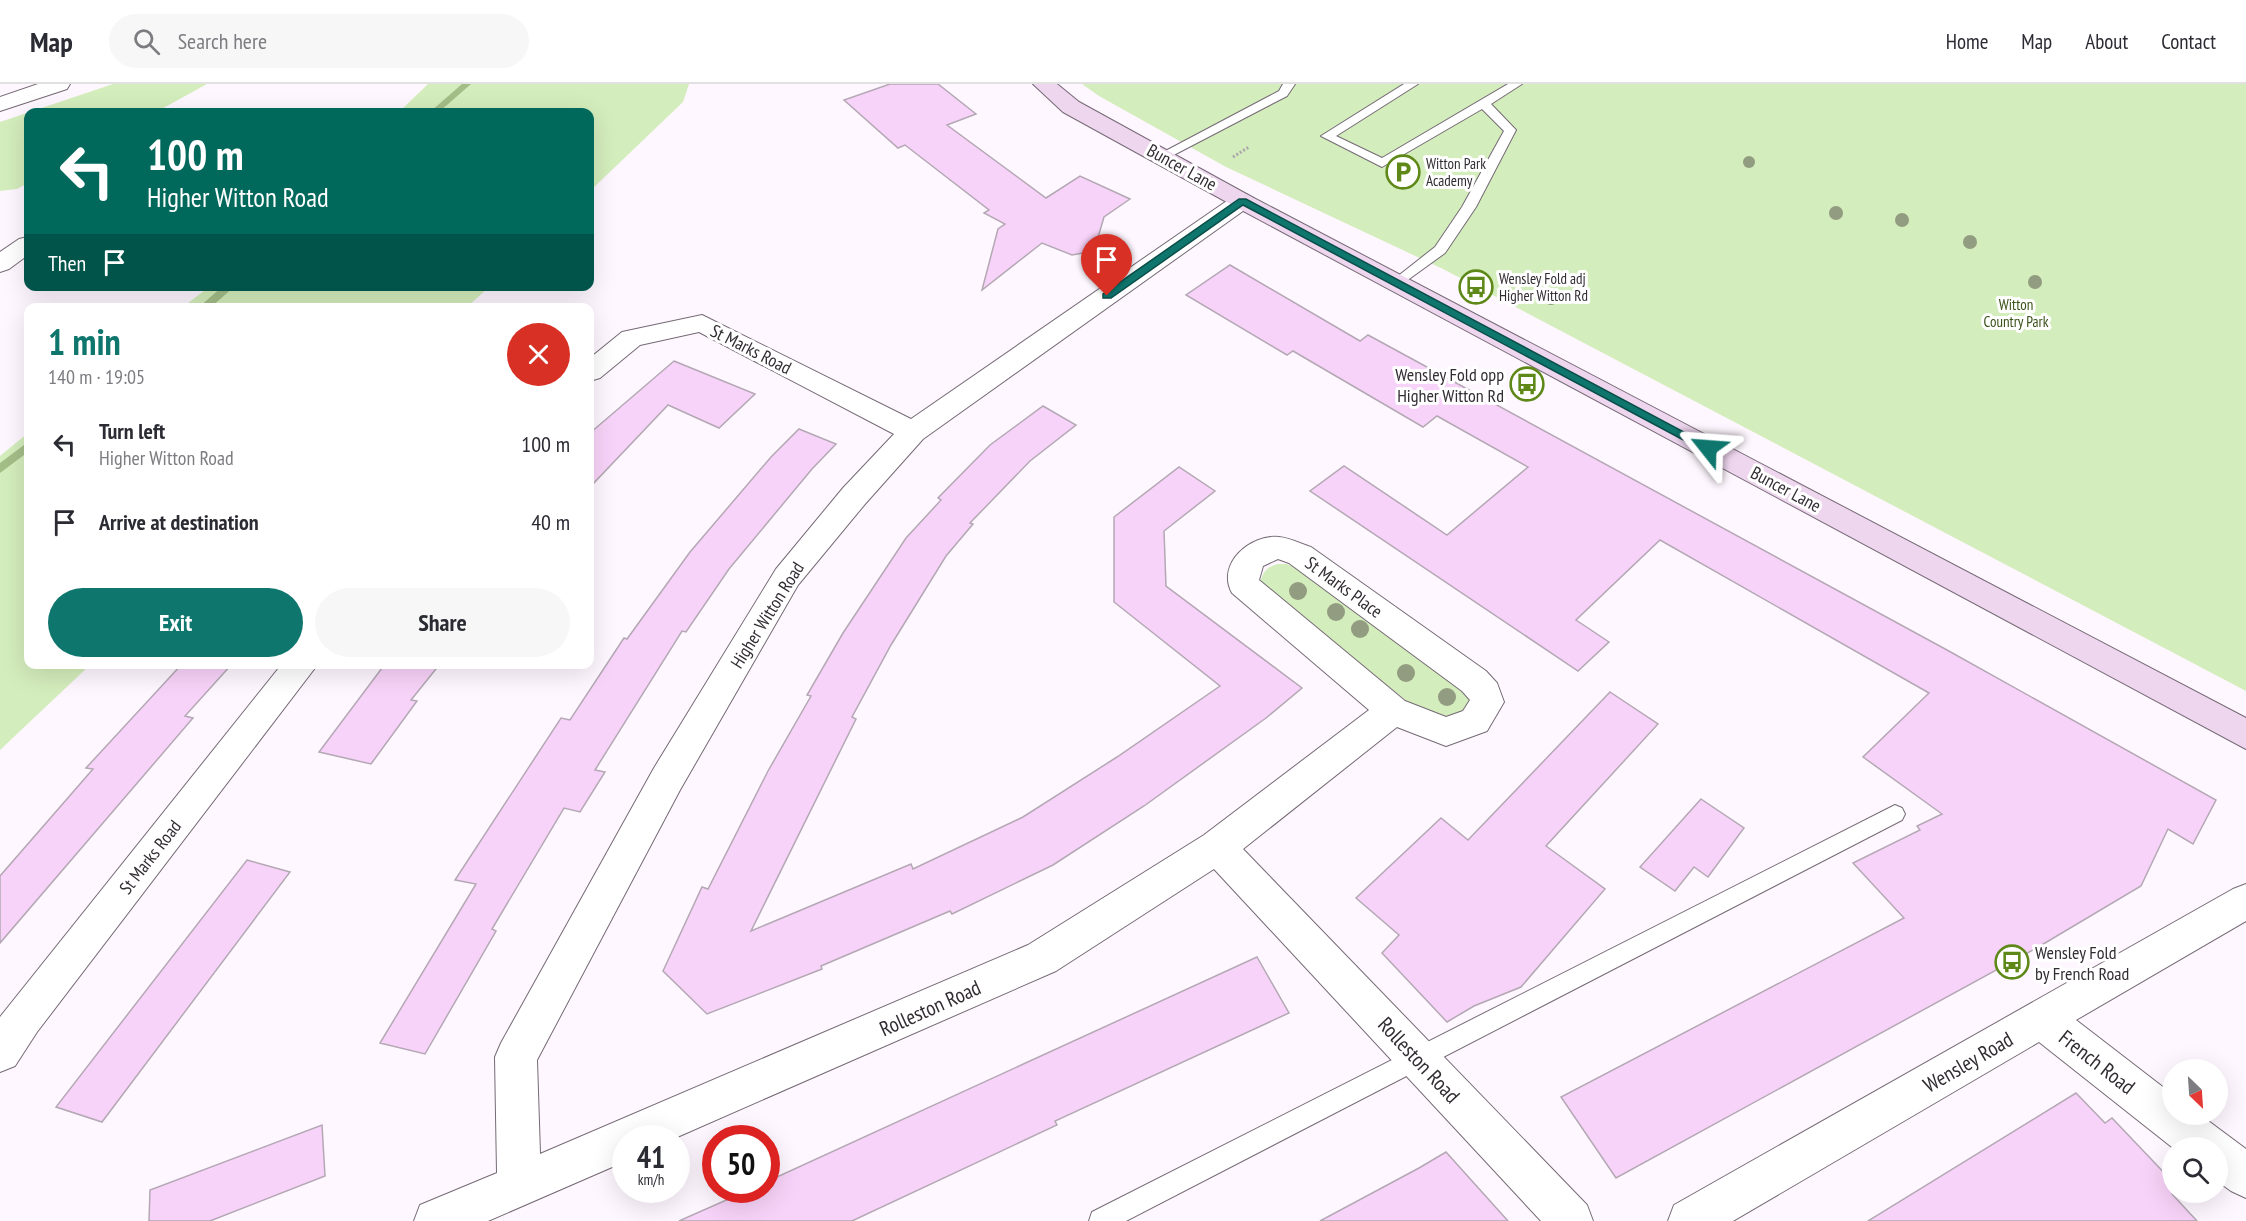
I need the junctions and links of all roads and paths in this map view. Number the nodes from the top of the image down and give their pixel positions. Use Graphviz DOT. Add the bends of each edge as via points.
graph roads {
  1 [pos="59,84"];
  2 [pos="1044,84"];
  3 [pos="1289,84"];
  4 [pos="1412,84"];
  5 [pos="1516,84"];
  6 [pos="0,104"];
  7 [pos="1484,104"];
  8 [pos="1162,156"];
  9 [pos="1242,201"];
  10 [pos="24,247"];
  11 [pos="0,264"];
  12 [pos="1398,283"];
  13 [pos="594,369"];
  14 [pos="913,432"];
  15 [pos="298,669"];
  16 [pos="1393,711"];
  17 [pos="2246,735"];
  18 [pos="1895,814"];
  19 [pos="1217,847"];
  20 [pos="2246,901"];
  21 [pos="2043,1020"];
  22 [pos="0,1052"];
  23 [pos="1418,1059"];
  24 [pos="658,1125"];
  25 [pos="2194,1137"];
  26 [pos="612,1145"];
  27 [pos="2228,1162"];
  28 [pos="2246,1176"];
  29 [pos="519,1185"];
  30 [pos="436,1221"];
  31 [pos="1101,1221"];
  32 [pos="1571,1221"];
  33 [pos="1690,1221"];
  1 -- 6 [label="street"];
  2 -- 8 [label="main road, Buncer Lane" via="1071,106"];
  3 -- 8 [label="lane" via="1283,93"];
  4 -- 7 [label="lane" via="1327,136 1382,163"];
  5 -- 7 [label="lane"];
  7 -- 12 [label="lane" via="1510,130 1469,207 1440,250"];
  8 -- 9 [label="main road, Buncer Lane"];
  9 -- 12 [label="main road, Buncer Lane"];
  9 -- 14 [label="street, Higher Witton Road"];
  10 -- 11 [label="street"];
  12 -- 17 [label="main road, Buncer Lane"];
  13 -- 14 [label="street, St Marks Road" via="631,338 702,323"];
  14 -- 29 [label="street, Higher Witton Road" via="854,495 788,577 667,779 516,1057"];
  15 -- 22 [label="street, St Marks Road"];
  16 -- 16 [label="street, St Marks Place" via="1244,585 1242,573 1252,555 1279,548 1300,555 1474,681 1485,693 1487,702 1475,721 1446,732"];
  16 -- 19 [label="street, Rolleston Road"];
  18 -- 23 [label="lane"];
  19 -- 23 [label="street, Rolleston Road"];
  19 -- 24 [label="street, Rolleston Road" via="1042,958"];
  20 -- 21 [label="street, Wensley Road"];
  21 -- 25 [label="street, French Road"];
  21 -- 33 [label="street, Wensley Road"];
  23 -- 31 [label="lane"];
  23 -- 32 [label="street, Rolleston Road"];
  26 -- 29 [label="street, Rolleston Road"];
  27 -- 28 [label="street"];
  29 -- 30 [label="street, Rolleston Road"];
}
